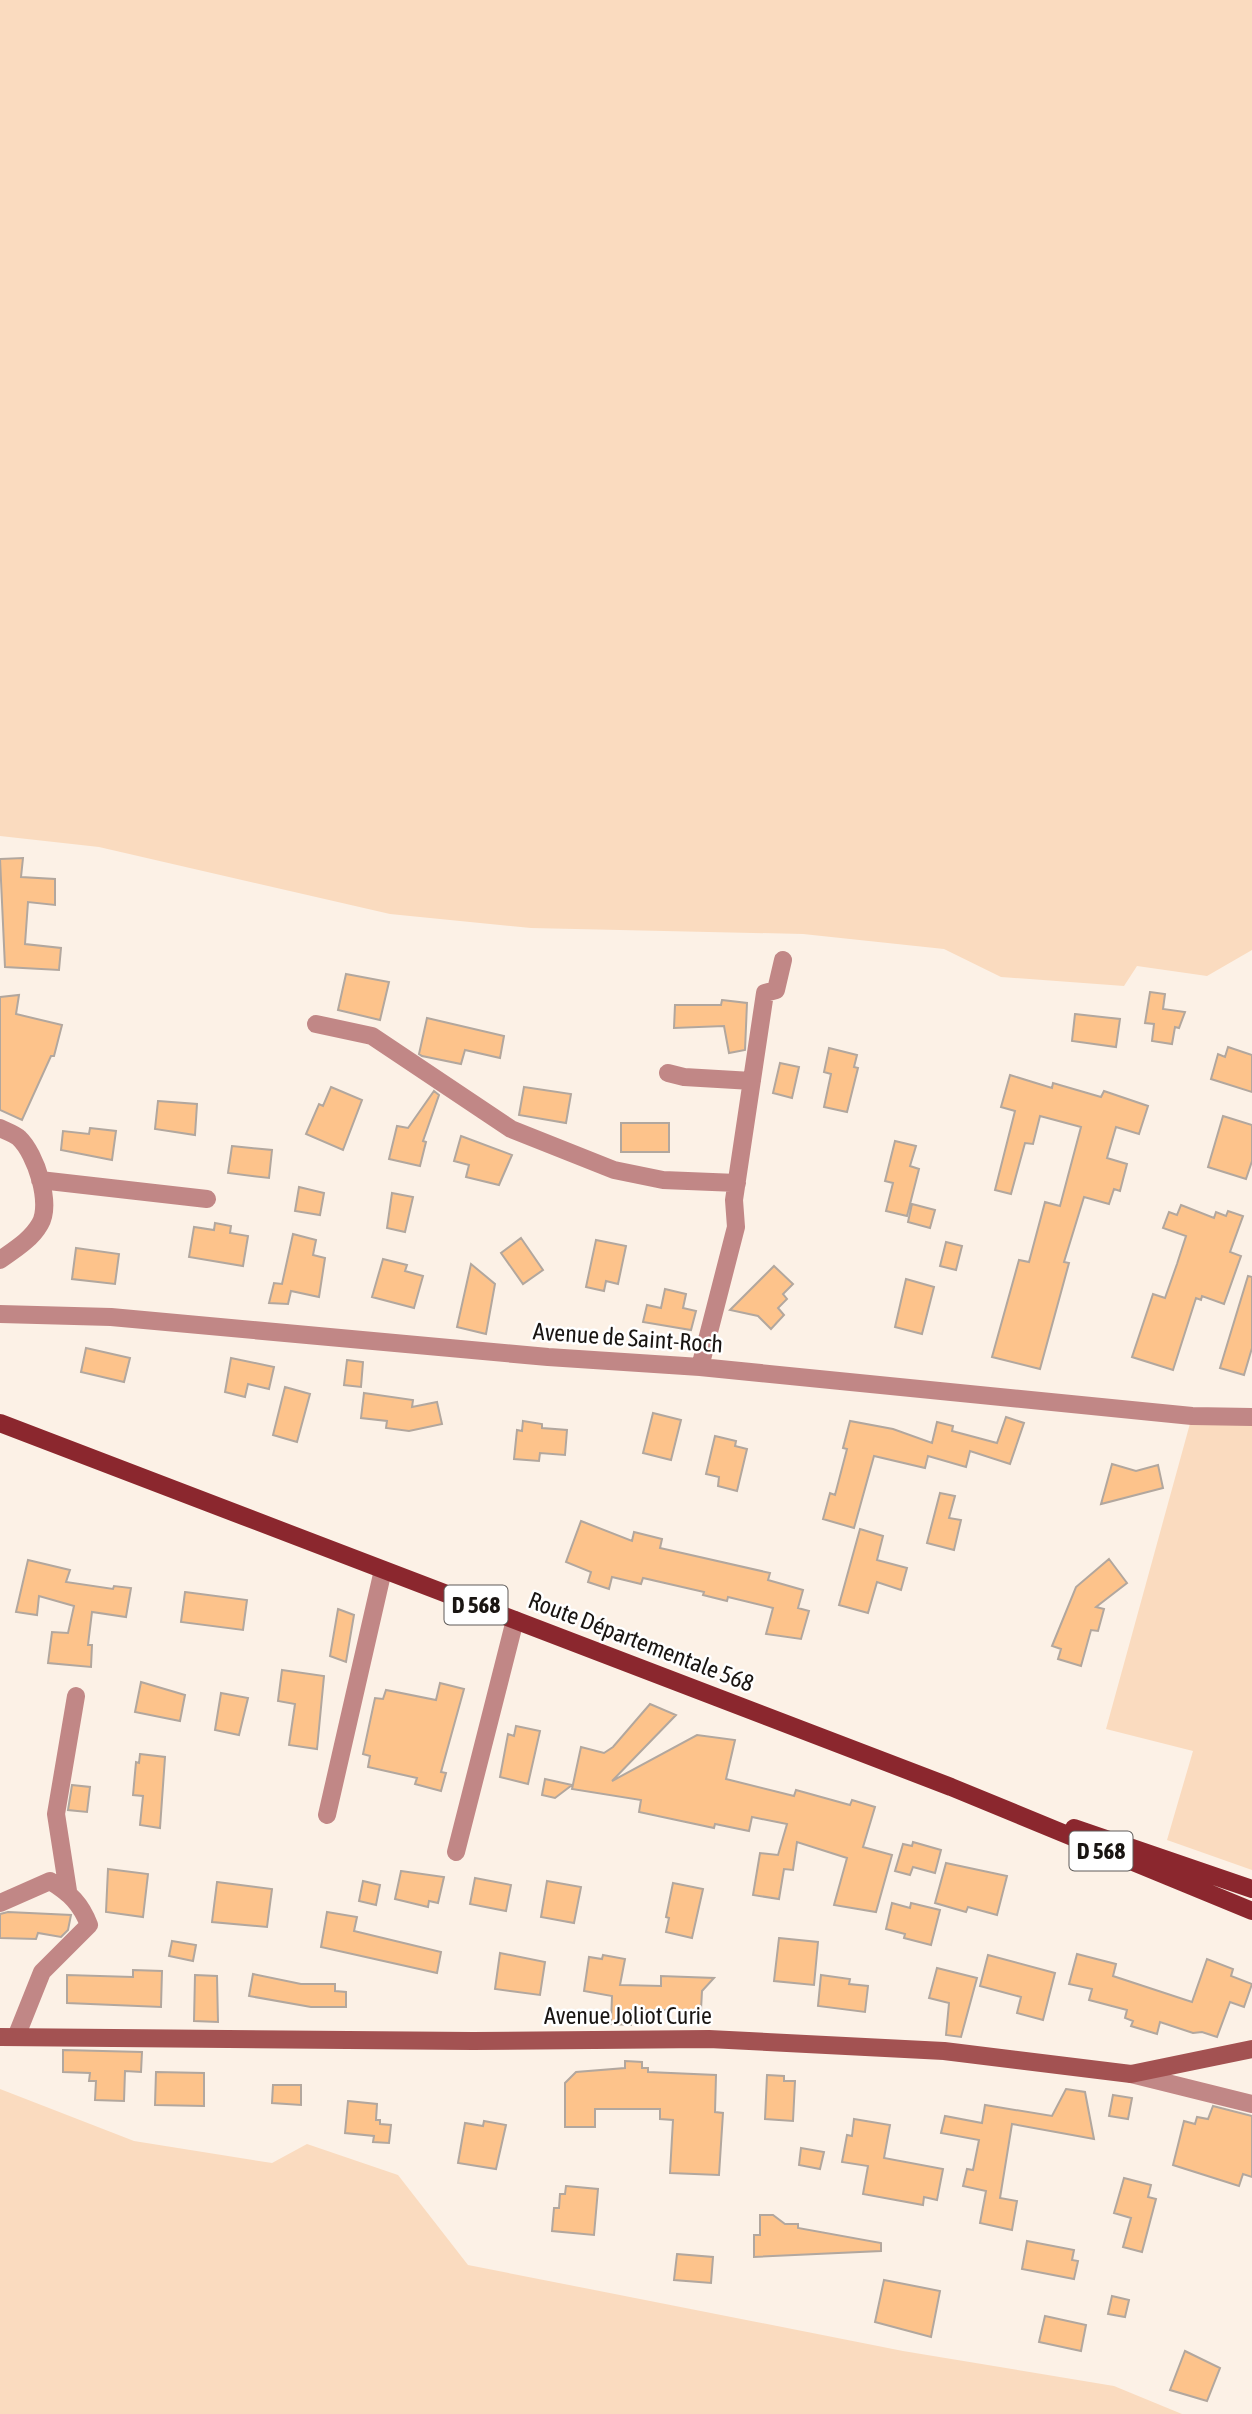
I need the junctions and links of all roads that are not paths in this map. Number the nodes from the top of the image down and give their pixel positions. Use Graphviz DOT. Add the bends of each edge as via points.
graph roads {
  1 [pos="783,960"];
  2 [pos="316,1024"];
  3 [pos="668,1073"];
  4 [pos="752,1081"];
  5 [pos="0,1128"];
  6 [pos="40,1180"];
  7 [pos="737,1183"];
  8 [pos="207,1199"];
  9 [pos="0,1261"];
  10 [pos="0,1314"];
  11 [pos="700,1367"];
  12 [pos="1252,1417"];
  13 [pos="0,1423"];
  14 [pos="383,1570"];
  15 [pos="515,1620"];
  16 [pos="76,1696"];
  17 [pos="951,1787"];
  18 [pos="327,1815"];
  19 [pos="456,1852"];
  20 [pos="1252,1889"];
  21 [pos="68,1891"];
  22 [pos="0,1903"];
  23 [pos="1252,1912"];
  24 [pos="8,2037"];
  25 [pos="1252,2049"];
  26 [pos="1131,2074"];
  27 [pos="1252,2104"];
  1 -- 4 [label="street" via="776,990 765,992"];
  2 -- 7 [label="street" via="372,1036 511,1129 614,1170 663,1180"];
  3 -- 4 [label="street"];
  4 -- 7 [label="street"];
  5 -- 6 [label="street" via="19,1138"];
  6 -- 8 [label="street"];
  6 -- 9 [label="street" via="46,1209 41,1223"];
  7 -- 11 [label="street" via="736,1227"];
  10 -- 11 [label="street, Avenue de Saint-Roch" via="111,1317"];
  11 -- 12 [label="street, Avenue de Saint-Roch" via="1192,1416"];
  13 -- 14 [label="main road, Route Départementale 568 / D 568"];
  14 -- 15 [label="main road, Route Départementale 568 / D 568"];
  14 -- 18 [label="street"];
  15 -- 17 [label="main road, Route Départementale 568 / D 568"];
  15 -- 19 [label="street"];
  16 -- 21 [label="street" via="56,1814"];
  17 -- 20 [label="main road, Route Départementale 568 / D 568"];
  17 -- 23 [label="main road, Route Départementale 568 / D 568"];
  21 -- 22 [label="street" via="50,1881"];
  21 -- 24 [label="street" via="83,1909 89,1926 42,1972"];
  24 -- 26 [label="street, Avenue Joliot Curie" via="709,2039 944,2051"];
  25 -- 26 [label="street, Avenue Joliot Curie"];
  26 -- 27 [label="street"];
}
